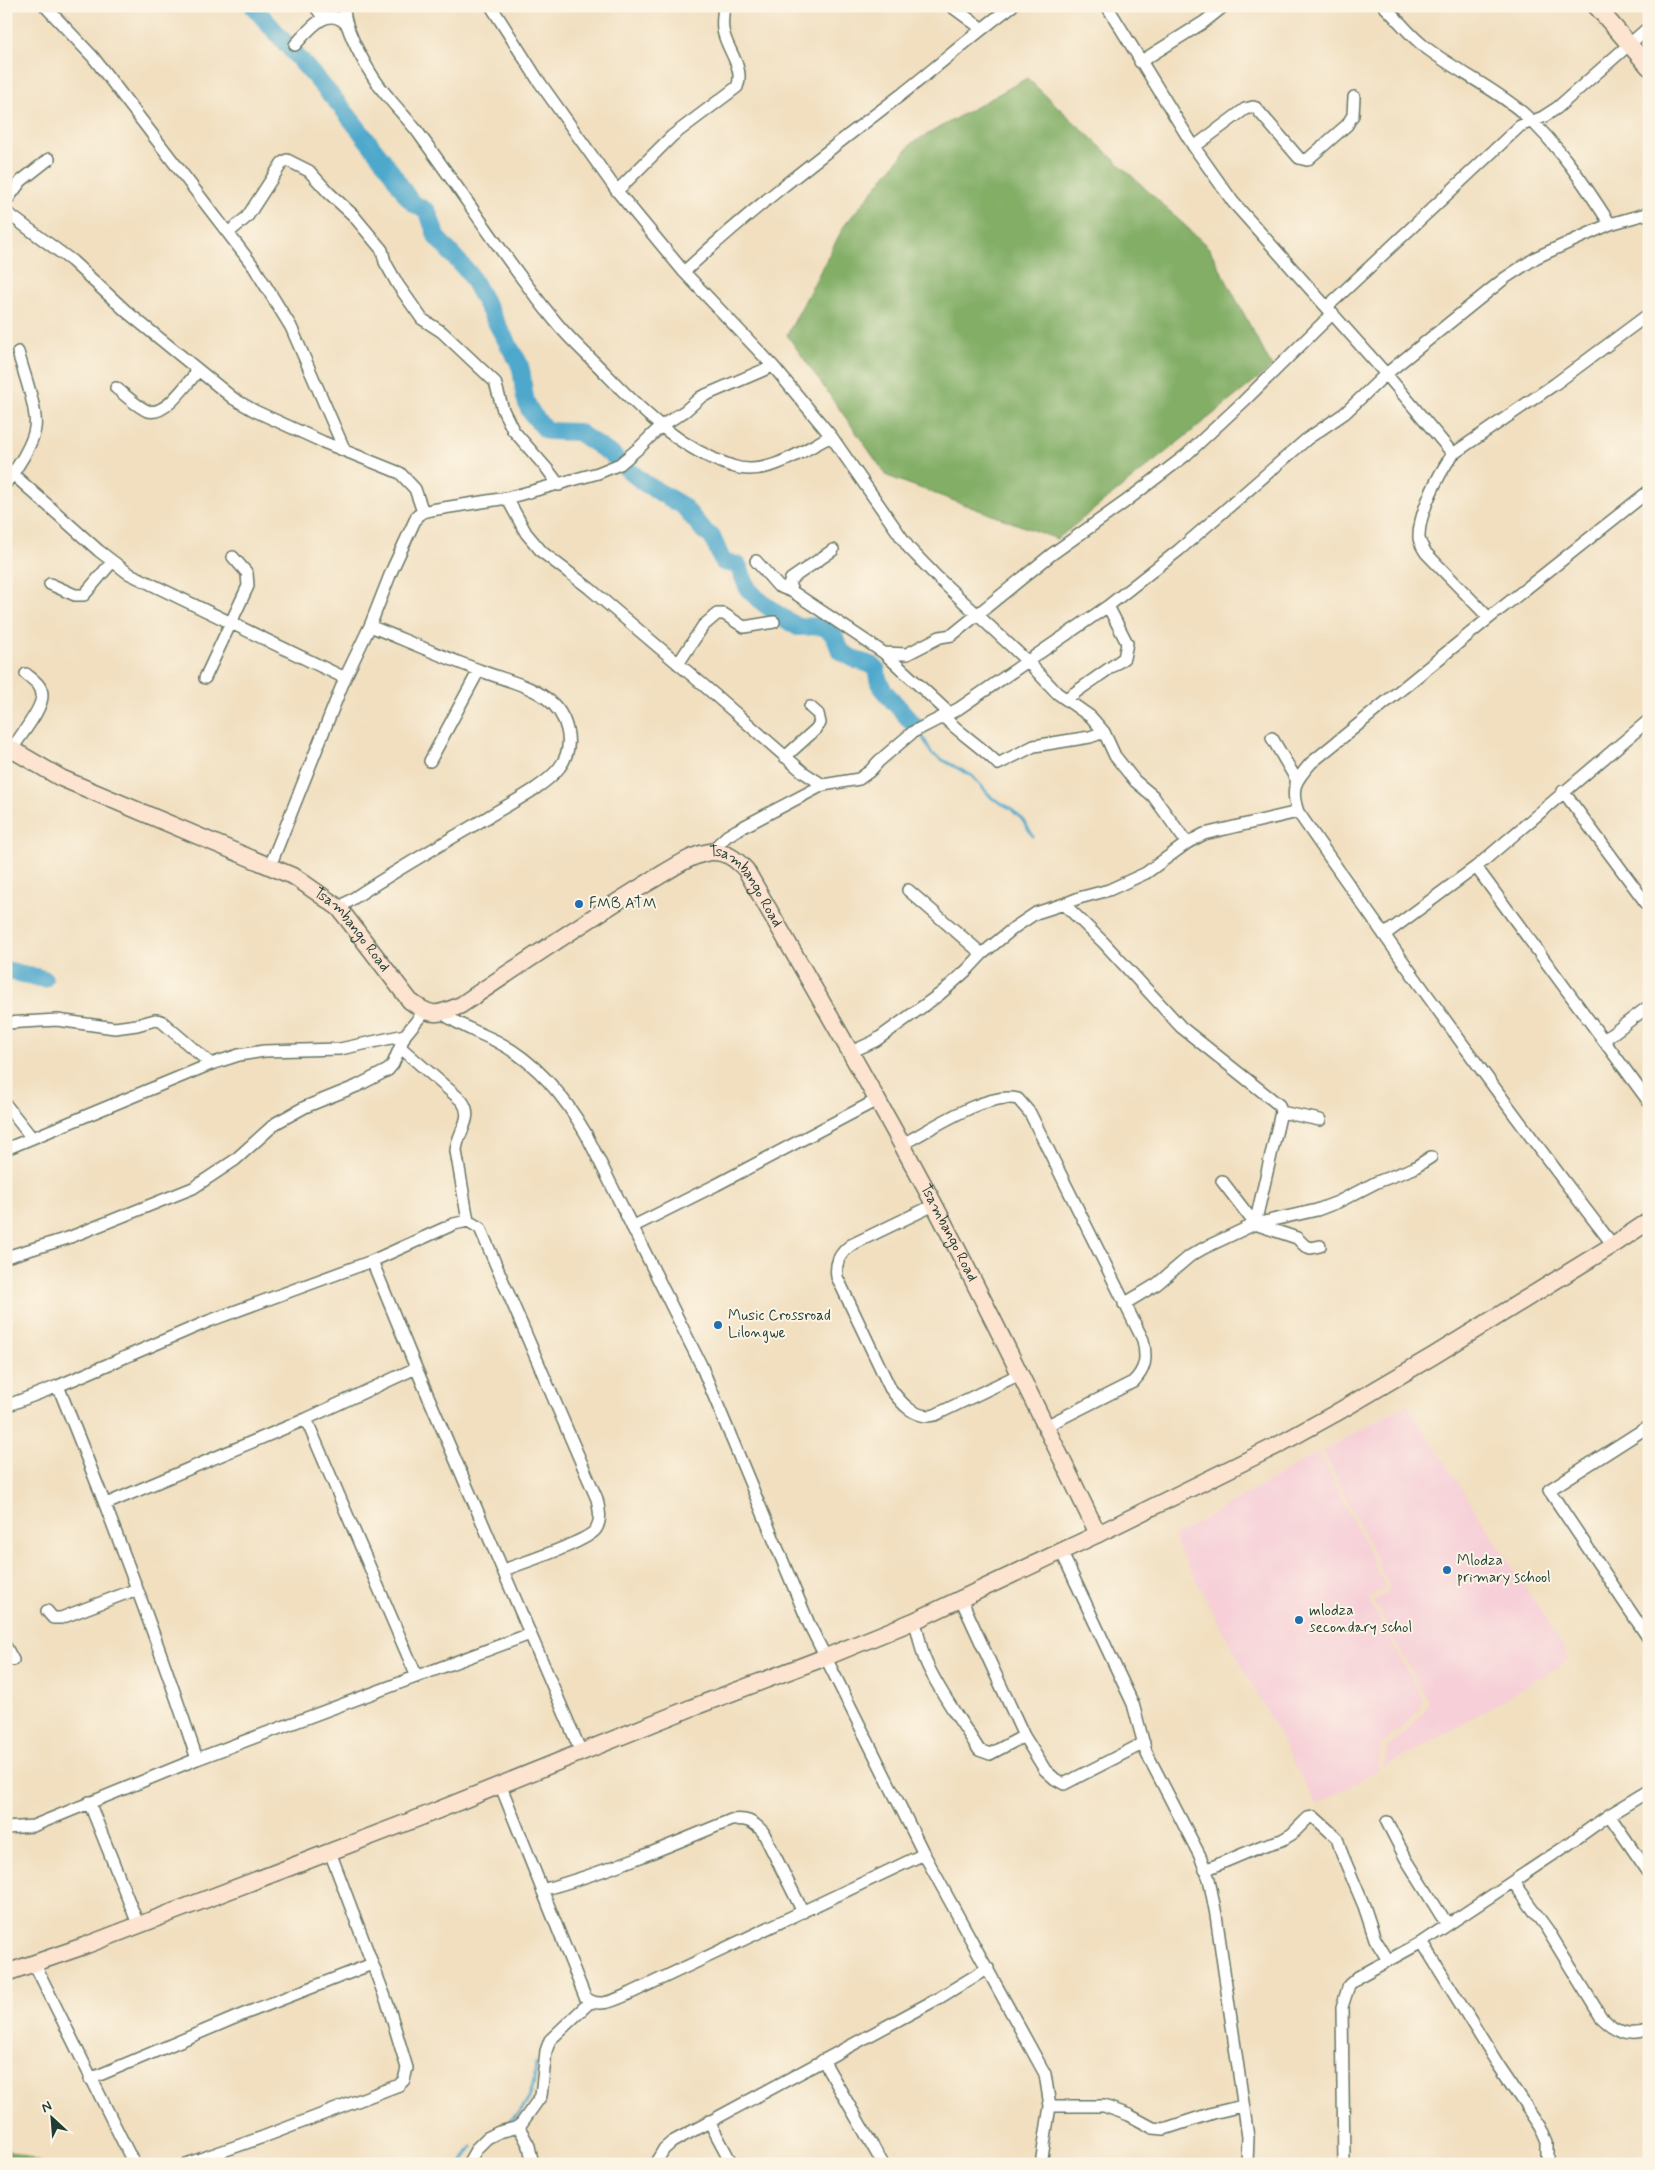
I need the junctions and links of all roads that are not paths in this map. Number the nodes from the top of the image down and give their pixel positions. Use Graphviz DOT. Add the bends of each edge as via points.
graph roads {
  1 [pos="45,6"];
  2 [pos="316,6"];
  3 [pos="344,6"];
  4 [pos="491,6"];
  5 [pos="724,6"];
  6 [pos="950,6"];
  7 [pos="1012,6"];
  8 [pos="1107,6"];
  9 [pos="1224,6"];
  10 [pos="1384,6"];
  11 [pos="1596,6"];
  12 [pos="328,17"];
  13 [pos="347,25"];
  14 [pos="1649,27"];
  15 [pos="981,28"];
  16 [pos="1628,44"];
  17 [pos="295,45"];
  18 [pos="1140,62"];
  19 [pos="1649,66"];
  20 [pos="1354,97"];
  21 [pos="1531,121"];
  22 [pos="1194,147"];
  23 [pos="49,159"];
  24 [pos="617,191"];
  25 [pos="6,201"];
  26 [pos="6,212"];
  27 [pos="1649,213"];
  28 [pos="1610,224"];
  29 [pos="228,233"];
  30 [pos="684,272"];
  31 [pos="1330,310"];
  32 [pos="1649,314"];
  33 [pos="18,352"];
  34 [pos="773,366"];
  35 [pos="198,371"];
  36 [pos="1386,374"];
  37 [pos="116,388"];
  38 [pos="660,426"];
  39 [pos="830,436"];
  40 [pos="345,451"];
  41 [pos="1453,454"];
  42 [pos="9,475"];
  43 [pos="559,485"];
  44 [pos="1649,491"];
  45 [pos="507,498"];
  46 [pos="423,512"];
  47 [pos="833,550"];
  48 [pos="233,557"];
  49 [pos="112,562"];
  50 [pos="756,562"];
  51 [pos="50,584"];
  52 [pos="793,592"];
  53 [pos="1108,606"];
  54 [pos="977,615"];
  55 [pos="1489,618"];
  56 [pos="774,622"];
  57 [pos="231,623"];
  58 [pos="370,626"];
  59 [pos="884,652"];
  60 [pos="1028,662"];
  61 [pos="678,664"];
  62 [pos="479,670"];
  63 [pos="26,674"];
  64 [pos="205,678"];
  65 [pos="345,678"];
  66 [pos="1066,699"];
  67 [pos="810,707"];
  68 [pos="946,714"];
  69 [pos="1649,720"];
  70 [pos="1104,732"];
  71 [pos="1272,738"];
  72 [pos="9,748"];
  73 [pos="785,757"];
  74 [pos="430,761"];
  75 [pos="1296,780"];
  76 [pos="823,785"];
  77 [pos="1563,791"];
  78 [pos="1298,812"];
  79 [pos="1187,843"];
  80 [pos="710,852"];
  81 [pos="270,866"];
  82 [pos="1476,867"];
  83 [pos="908,890"];
  84 [pos="1064,904"];
  85 [pos="1649,907"];
  86 [pos="339,908"];
  87 [pos="1384,935"];
  88 [pos="982,954"];
  89 [pos="1649,1006"];
  90 [pos="424,1012"];
  91 [pos="442,1014"];
  92 [pos="6,1023"];
  93 [pos="405,1036"];
  94 [pos="1604,1040"];
  95 [pos="400,1047"];
  96 [pos="851,1052"];
  97 [pos="211,1064"];
  98 [pos="877,1100"];
  99 [pos="1649,1102"];
  100 [pos="6,1106"];
  101 [pos="1281,1112"];
  102 [pos="1320,1120"];
  103 [pos="32,1138"];
  104 [pos="901,1145"];
  105 [pos="6,1149"];
  106 [pos="1431,1157"];
  107 [pos="1222,1182"];
  108 [pos="934,1205"];
  109 [pos="1649,1220"];
  110 [pos="468,1221"];
  111 [pos="1255,1224"];
  112 [pos="632,1227"];
  113 [pos="1613,1245"];
  114 [pos="1320,1246"];
  115 [pos="6,1257"];
  116 [pos="372,1261"];
  117 [pos="1124,1304"];
  118 [pos="416,1368"];
  119 [pos="1020,1374"];
  120 [pos="58,1386"];
  121 [pos="6,1406"];
  122 [pos="306,1419"];
  123 [pos="1046,1426"];
  124 [pos="1649,1426"];
  125 [pos="106,1504"];
  126 [pos="1098,1534"];
  127 [pos="1061,1552"];
  128 [pos="504,1570"];
  129 [pos="137,1589"];
  130 [pos="961,1599"];
  131 [pos="47,1611"];
  132 [pos="914,1621"];
  133 [pos="530,1634"];
  134 [pos="1649,1639"];
  135 [pos="6,1647"];
  136 [pos="826,1657"];
  137 [pos="13,1660"];
  138 [pos="417,1677"];
  139 [pos="1024,1736"];
  140 [pos="1144,1743"];
  141 [pos="581,1752"];
  142 [pos="197,1759"];
  143 [pos="500,1784"];
  144 [pos="1649,1791"];
  145 [pos="89,1802"];
  146 [pos="1609,1815"];
  147 [pos="1387,1822"];
  148 [pos="6,1828"];
  149 [pos="330,1852"];
  150 [pos="924,1854"];
  151 [pos="1205,1870"];
  152 [pos="1649,1873"];
  153 [pos="1512,1882"];
  154 [pos="542,1890"];
  155 [pos="803,1912"];
  156 [pos="138,1924"];
  157 [pos="1447,1925"];
  158 [pos="1422,1942"];
  159 [pos="1388,1960"];
  160 [pos="34,1963"];
  161 [pos="372,1964"];
  162 [pos="988,1968"];
  163 [pos="6,1973"];
  164 [pos="590,2002"];
  165 [pos="1649,2030"];
  166 [pos="823,2060"];
  167 [pos="90,2079"];
  168 [pos="1050,2106"];
  169 [pos="1242,2106"];
  170 [pos="709,2121"];
  171 [pos="519,2127"];
  172 [pos="134,2164"];
  173 [pos="186,2164"];
  174 [pos="468,2164"];
  175 [pos="533,2164"];
  176 [pos="655,2164"];
  177 [pos="732,2164"];
  178 [pos="883,2164"];
  179 [pos="1041,2164"];
  180 [pos="1247,2164"];
  181 [pos="1344,2164"];
  182 [pos="1547,2164"];
  1 -- 29 [label="street" via="93,57"];
  2 -- 12 [label="street"];
  3 -- 13 [label="street"];
  4 -- 24 [label="street" via="538,80"];
  5 -- 24 [label="street" via="724,34 740,73 737,87 672,136"];
  6 -- 15 [label="street"];
  7 -- 15 [label="street"];
  8 -- 18 [label="street"];
  9 -- 18 [label="street"];
  10 -- 21 [label="street" via="1422,45 1494,92"];
  11 -- 16 [label="street"];
  12 -- 13 [label="street" via="338,18"];
  12 -- 17 [label="street" via="318,21"];
  13 -- 38 [label="street" via="380,87 420,134 506,258 557,323"];
  14 -- 16 [label="street"];
  15 -- 30 [label="street" via="948,58 753,209"];
  16 -- 19 [label="street"];
  16 -- 21 [label="street" via="1557,108"];
  18 -- 22 [label="street"];
  20 -- 22 [label="street" via="1353,115 1347,125 1307,160 1299,158 1253,107 1245,109"];
  21 -- 28 [label="street" via="1580,178"];
  21 -- 31 [label="street" via="1520,126"];
  22 -- 31 [label="street" via="1234,202"];
  23 -- 25 [label="street" via="21,181"];
  24 -- 30 [label="street"];
  26 -- 35 [label="street" via="72,261"];
  27 -- 28 [label="street"];
  28 -- 36 [label="street" via="1537,257 1505,278"];
  29 -- 40 [label="street" via="292,327"];
  29 -- 43 [label="street" via="247,217 282,162 287,160 310,171 382,250 398,285 422,319 442,332 495,382 513,430"];
  30 -- 34 [label="street"];
  31 -- 36 [label="street"];
  31 -- 54 [label="street" via="1244,401 1186,454 1052,554"];
  32 -- 41 [label="street"];
  33 -- 42 [label="street" via="35,428"];
  34 -- 38 [label="street" via="701,397"];
  34 -- 39 [label="street"];
  35 -- 37 [label="street" via="159,412 148,411"];
  35 -- 40 [label="street" via="254,411"];
  36 -- 41 [label="street"];
  36 -- 53 [label="street" via="1345,413 1307,439 1179,550"];
  38 -- 39 [label="street" via="682,443 742,468 767,467"];
  38 -- 43 [label="street" via="620,464"];
  39 -- 54 [label="street" via="909,548"];
  40 -- 46 [label="street" via="400,473 415,489"];
  41 -- 55 [label="street" via="1424,511 1421,546"];
  42 -- 49 [label="street"];
  43 -- 45 [label="street"];
  44 -- 55 [label="street"];
  45 -- 46 [label="street"];
  45 -- 61 [label="street" via="526,533 542,552"];
  46 -- 58 [label="street" via="413,523"];
  47 -- 52 [label="street" via="791,578 789,585"];
  48 -- 57 [label="street" via="249,580"];
  49 -- 51 [label="street" via="84,595"];
  49 -- 57 [label="street" via="144,583"];
  50 -- 52 [label="street" via="778,586"];
  52 -- 59 [label="street"];
  53 -- 60 [label="street"];
  53 -- 66 [label="street" via="1127,643 1124,658"];
  54 -- 59 [label="street" via="952,635 940,637 912,652"];
  54 -- 60 [label="street"];
  55 -- 75 [label="street" via="1312,763"];
  56 -- 61 [label="street" via="744,627 724,614 716,614 703,626"];
  57 -- 64 [label="street"];
  57 -- 65 [label="street"];
  58 -- 62 [label="street"];
  58 -- 65 [label="street"];
  59 -- 68 [label="street"];
  60 -- 66 [label="street" via="1056,693"];
  60 -- 68 [label="street"];
  61 -- 73 [label="street"];
  62 -- 74 [label="street"];
  62 -- 86 [label="street" via="536,691 555,706 566,724 569,737 563,762 550,777 526,794"];
  63 -- 72 [label="street" via="39,685 42,695 40,706"];
  65 -- 81 [label="street"];
  66 -- 70 [label="street" via="1091,717"];
  67 -- 73 [label="street" via="818,714 820,723"];
  68 -- 70 [label="street" via="998,764 1034,746 1090,738"];
  68 -- 76 [label="street" via="913,732 859,779"];
  69 -- 77 [label="street"];
  70 -- 79 [label="street" via="1115,756 1135,781 1153,796"];
  71 -- 75 [label="street"];
  72 -- 81 [label="street, Tsambango Road" via="61,778"];
  73 -- 76 [label="street"];
  75 -- 78 [label="street" via="1294,801"];
  76 -- 80 [label="street" via="737,830"];
  77 -- 82 [label="street"];
  77 -- 85 [label="street"];
  78 -- 79 [label="street" via="1204,834"];
  78 -- 87 [label="street"];
  79 -- 84 [label="street" via="1146,873 1109,890"];
  80 -- 91 [label="street, Tsambango Road" via="688,860 616,902 461,1005"];
  80 -- 96 [label="street, Tsambango Road" via="727,854 746,870"];
  81 -- 86 [label="street, Tsambango Road" via="295,877"];
  82 -- 87 [label="street"];
  82 -- 94 [label="street"];
  83 -- 88 [label="street"];
  84 -- 88 [label="street" via="1036,913"];
  84 -- 101 [label="street" via="1104,942 1181,1027 1274,1100"];
  86 -- 90 [label="street, Tsambango Road" via="410,1001"];
  87 -- 113 [label="street" via="1496,1091"];
  88 -- 96 [label="street" via="940,994 875,1041"];
  89 -- 94 [label="street"];
  90 -- 91 [label="street"];
  90 -- 93 [label="street"];
  91 -- 112 [label="street" via="456,1024 498,1042 550,1082 574,1113"];
  92 -- 97 [label="street" via="57,1020 115,1028 161,1021"];
  93 -- 95 [label="street"];
  93 -- 97 [label="street" via="340,1049 264,1051"];
  94 -- 99 [label="street"];
  95 -- 110 [label="street" via="462,1100 468,1109 456,1151"];
  95 -- 115 [label="street" via="394,1064 388,1070 276,1123 235,1160 193,1188 68,1238"];
  96 -- 98 [label="street, Tsambango Road"];
  97 -- 103 [label="street"];
  98 -- 104 [label="street, Tsambango Road"];
  98 -- 112 [label="street"];
  100 -- 103 [label="street"];
  101 -- 102 [label="street"];
  101 -- 111 [label="street"];
  103 -- 105 [label="street"];
  104 -- 108 [label="street, Tsambango Road"];
  104 -- 117 [label="street" via="984,1102 1000,1098 1018,1099 1030,1114"];
  106 -- 111 [label="street" via="1414,1168 1318,1210"];
  107 -- 111 [label="street"];
  108 -- 119 [label="street, Tsambango Road"];
  108 -- 119 [label="street" via="843,1250 836,1267 837,1277 890,1388 918,1416 926,1417"];
  109 -- 113 [label="street"];
  110 -- 116 [label="street" via="454,1224"];
  110 -- 128 [label="street" via="480,1228 598,1499 600,1516 595,1530 582,1540"];
  111 -- 114 [label="street" via="1297,1238 1310,1248"];
  111 -- 117 [label="street" via="1190,1256 1157,1284"];
  112 -- 136 [label="street" via="701,1365"];
  113 -- 126 [label="street" via="1336,1413"];
  116 -- 118 [label="street"];
  116 -- 120 [label="street" via="208,1321"];
  117 -- 123 [label="street" via="1143,1340 1146,1353 1141,1374 1133,1382"];
  118 -- 122 [label="street"];
  118 -- 128 [label="street"];
  119 -- 123 [label="street, Tsambango Road"];
  120 -- 121 [label="street"];
  120 -- 125 [label="street"];
  122 -- 125 [label="street"];
  122 -- 138 [label="street"];
  123 -- 126 [label="street, Tsambango Road"];
  124 -- 134 [label="street" via="1549,1490"];
  125 -- 129 [label="street"];
  126 -- 127 [label="street"];
  127 -- 130 [label="street"];
  127 -- 140 [label="street" via="1133,1704"];
  128 -- 133 [label="street"];
  129 -- 131 [label="street" via="61,1618 53,1618"];
  129 -- 142 [label="street"];
  130 -- 132 [label="street"];
  130 -- 139 [label="street"];
  132 -- 136 [label="street"];
  132 -- 139 [label="street" via="926,1662 979,1750 990,1754"];
  133 -- 138 [label="street"];
  133 -- 141 [label="street"];
  135 -- 137 [label="street"];
  136 -- 141 [label="street"];
  136 -- 150 [label="street"];
  138 -- 142 [label="street"];
  139 -- 140 [label="street" via="1045,1770 1064,1784"];
  140 -- 151 [label="street"];
  141 -- 143 [label="street"];
  142 -- 145 [label="street"];
  143 -- 149 [label="street"];
  143 -- 154 [label="street"];
  144 -- 146 [label="street"];
  145 -- 148 [label="street" via="33,1826"];
  145 -- 156 [label="street"];
  146 -- 152 [label="street"];
  146 -- 153 [label="street"];
  147 -- 157 [label="street"];
  149 -- 156 [label="street"];
  149 -- 161 [label="street"];
  150 -- 155 [label="street"];
  150 -- 162 [label="street"];
  151 -- 159 [label="street" via="1282,1840 1308,1818 1314,1817 1337,1838 1375,1939"];
  151 -- 169 [label="street" via="1216,1915"];
  153 -- 157 [label="street"];
  153 -- 165 [label="street" via="1547,1929 1601,2017 1621,2032 1635,2034"];
  154 -- 155 [label="street" via="642,1858 731,1820 743,1818 755,1823 763,1832"];
  154 -- 164 [label="street" via="585,1997"];
  155 -- 164 [label="street" via="631,1993 607,2002"];
  156 -- 160 [label="street"];
  157 -- 158 [label="street"];
  158 -- 159 [label="street"];
  158 -- 182 [label="street" via="1540,2127 1547,2143"];
  159 -- 181 [label="street" via="1358,1977 1350,1986 1342,2007"];
  160 -- 163 [label="street"];
  160 -- 167 [label="street"];
  161 -- 167 [label="street"];
  161 -- 173 [label="street" via="407,2068 404,2080 390,2089"];
  162 -- 166 [label="street" via="940,1998"];
  162 -- 168 [label="street" via="1045,2074"];
  164 -- 171 [label="street" via="550,2040 541,2096"];
  166 -- 170 [label="street"];
  166 -- 178 [label="street"];
  167 -- 172 [label="street"];
  168 -- 169 [label="street" via="1104,2106 1153,2128 1164,2129"];
  168 -- 179 [label="street"];
  169 -- 180 [label="street" via="1248,2137"];
  170 -- 176 [label="street" via="672,2142"];
  170 -- 177 [label="street"];
  171 -- 174 [label="street" via="488,2138 477,2148"];
  171 -- 175 [label="street" via="529,2146"];
}
